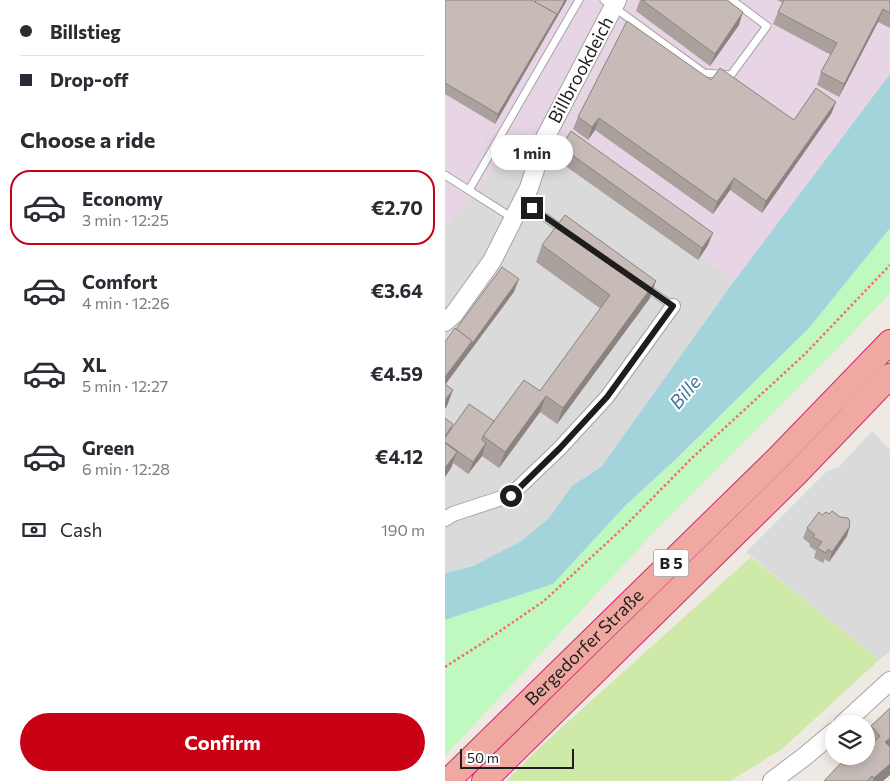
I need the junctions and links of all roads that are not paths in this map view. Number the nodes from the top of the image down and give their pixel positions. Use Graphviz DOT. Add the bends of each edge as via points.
graph roads {
  1 [pos="579,0"];
  2 [pos="732,0"];
  3 [pos="612,2"];
  4 [pos="445,175"];
  5 [pos="469,190"];
  6 [pos="532,208"];
  7 [pos="515,219"];
  8 [pos="571,235"];
  9 [pos="633,279"];
  10 [pos="673,306"];
  11 [pos="445,322"];
  12 [pos="890,342"];
  13 [pos="890,376"];
  14 [pos="445,519"];
  15 [pos="890,681"];
  16 [pos="853,715"];
  17 [pos="825,740"];
  18 [pos="447,781"];
  19 [pos="484,781"];
  20 [pos="772,781"];
  1 -- 5 [label="lane"];
  2 -- 3 [label="lane" via="767,26 731,75 704,73"];
  3 -- 7 [label="street, Billbrookdeich" via="545,138"];
  4 -- 5 [label="lane"];
  5 -- 7 [label="lane"];
  6 -- 8 [label="lane"];
  7 -- 11 [label="street, Billbrookdeich" via="492,261 455,314"];
  9 -- 10 [label="lane"];
  10 -- 14 [label="street" via="607,397 511,496"];
  12 -- 18 [label="highway, Bergedorfer Straße / B 5" via="778,458"];
  13 -- 19 [label="highway, Bergedorfer Straße / B 5" via="796,474"];
  15 -- 16 [label="street"];
  17 -- 20 [label="street"];
}
